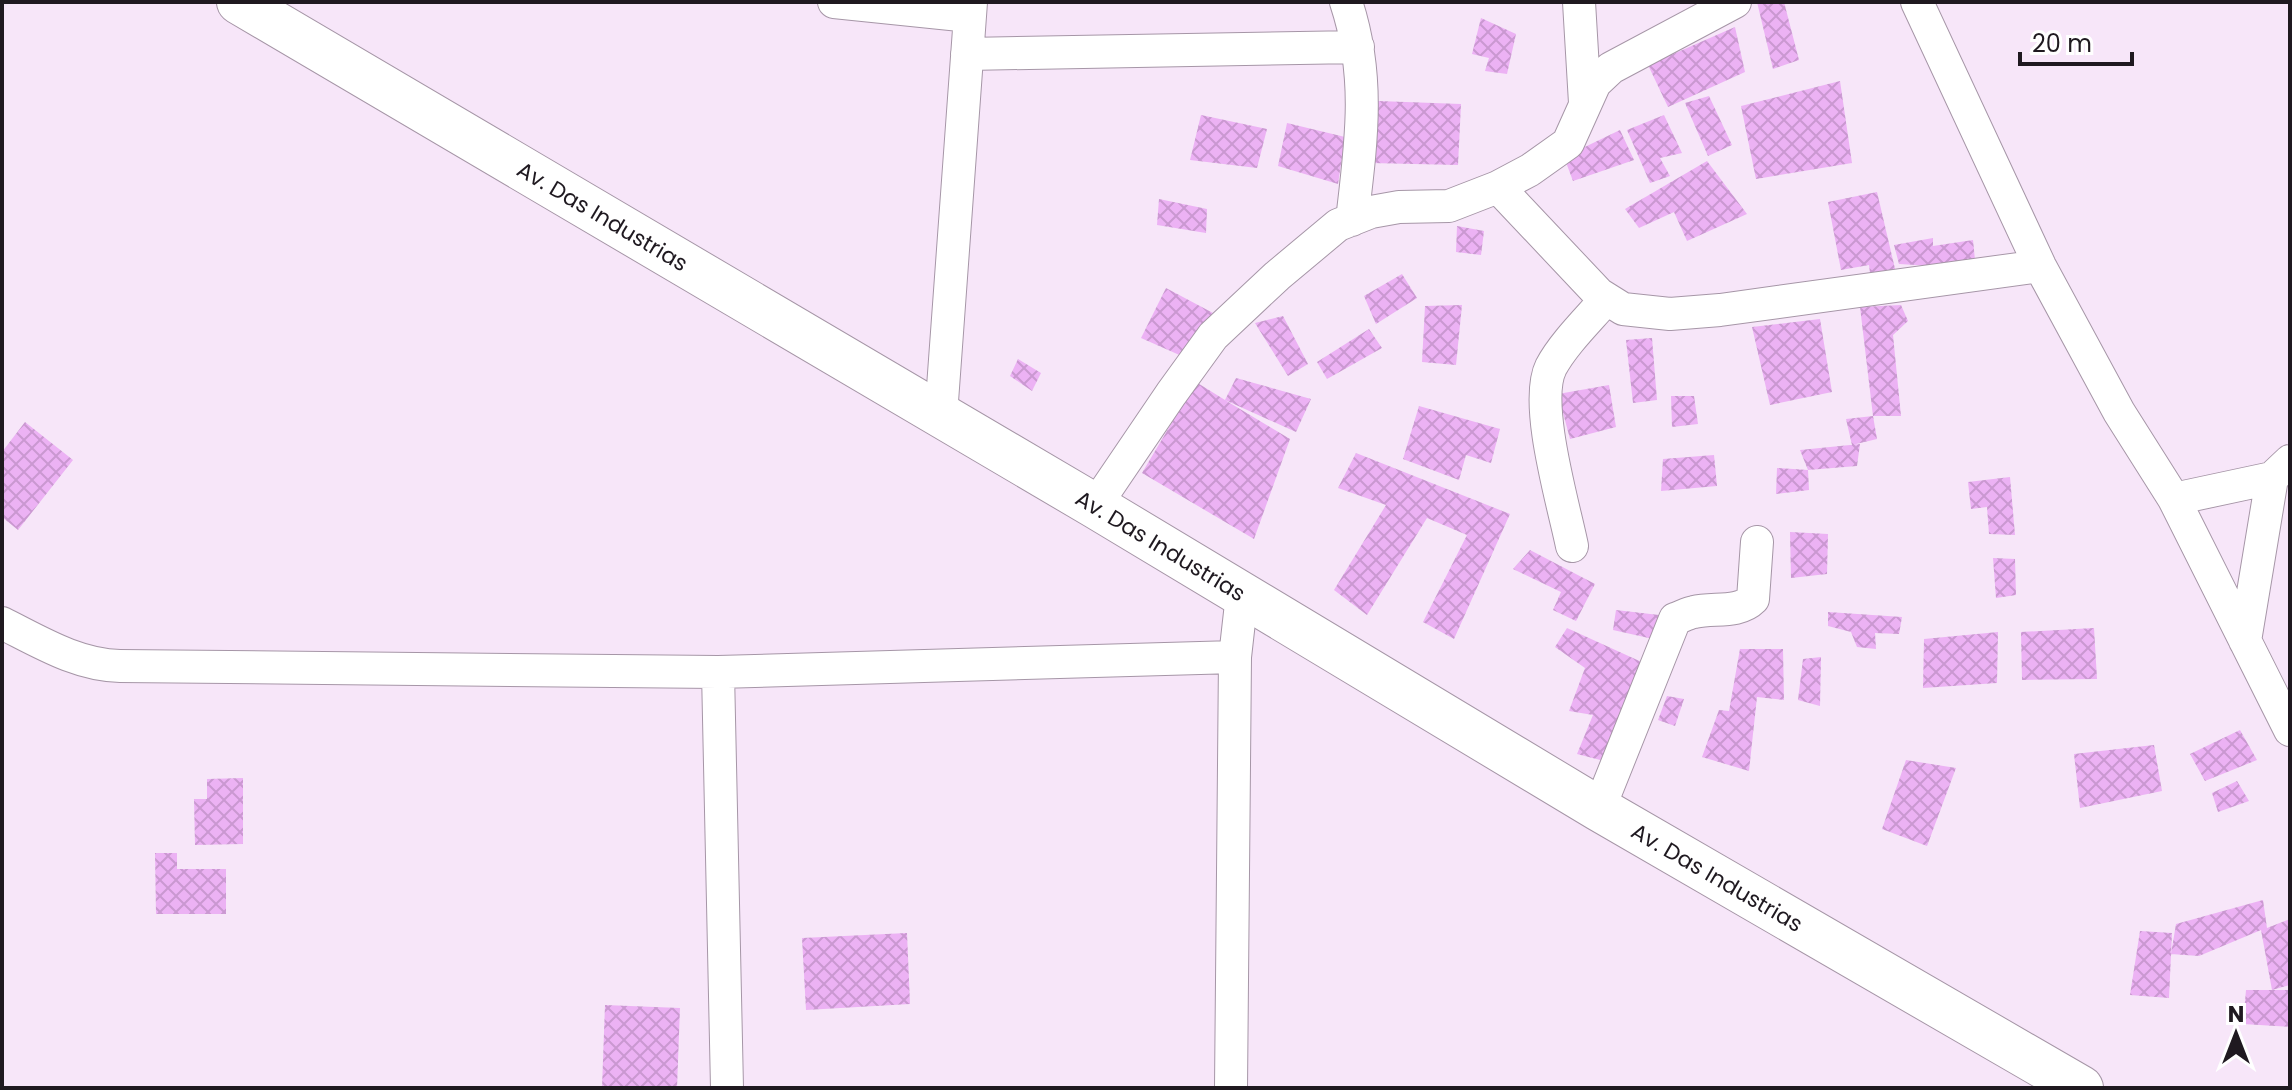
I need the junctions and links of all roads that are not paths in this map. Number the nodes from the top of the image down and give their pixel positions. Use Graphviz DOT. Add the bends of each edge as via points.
graph roads {
  1 [pos="239,2"];
  2 [pos="834,2"];
  3 [pos="1346,2"];
  4 [pos="1579,2"];
  5 [pos="1735,2"];
  6 [pos="1917,2"];
  7 [pos="970,9"];
  8 [pos="1358,47"];
  9 [pos="967,54"];
  10 [pos="1585,103"];
  11 [pos="1498,187"];
  12 [pos="1352,220"];
  13 [pos="2040,266"];
  14 [pos="1606,299"];
  15 [pos="941,415"];
  16 [pos="2281,469"];
  17 [pos="2174,499"];
  18 [pos="1095,506"];
  19 [pos="1757,542"];
  20 [pos="1572,546"];
  21 [pos="1242,595"];
  22 [pos="2,623"];
  23 [pos="2245,641"];
  24 [pos="1235,657"];
  25 [pos="718,672"];
  26 [pos="2290,730"];
  27 [pos="1599,809"];
  28 [pos="727,1088"];
  29 [pos="1231,1088"];
  30 [pos="2081,1088"];
  1 -- 15 [label="main road, Av. Das Industrias"];
  2 -- 7 [label="street"];
  3 -- 8 [label="street"];
  4 -- 10 [label="street"];
  5 -- 10 [label="street" via="1611,68"];
  6 -- 13 [label="street"];
  7 -- 9 [label="street"];
  8 -- 9 [label="street"];
  8 -- 12 [label="street" via="1364,104"];
  9 -- 15 [label="street"];
  10 -- 11 [label="street" via="1568,143"];
  11 -- 12 [label="street" via="1449,206 1399,207"];
  11 -- 14 [label="street"];
  12 -- 18 [label="street" via="1277,276 1213,336"];
  13 -- 14 [label="street" via="1670,314 1623,309"];
  13 -- 17 [label="street" via="2119,412"];
  14 -- 20 [label="street" via="1551,367 1546,383 1550,442"];
  15 -- 18 [label="main road, Av. Das Industrias"];
  16 -- 17 [label="street"];
  16 -- 23 [label="street"];
  17 -- 23 [label="street"];
  18 -- 21 [label="main road, Av. Das Industrias"];
  19 -- 27 [label="street" via="1753,599 1748,604 1675,619"];
  21 -- 24 [label="street"];
  21 -- 27 [label="main road, Av. Das Industrias"];
  22 -- 25 [label="street" via="98,666"];
  23 -- 26 [label="street"];
  24 -- 25 [label="street"];
  24 -- 29 [label="street"];
  25 -- 28 [label="street"];
  27 -- 30 [label="main road, Av. Das Industrias"];
}
